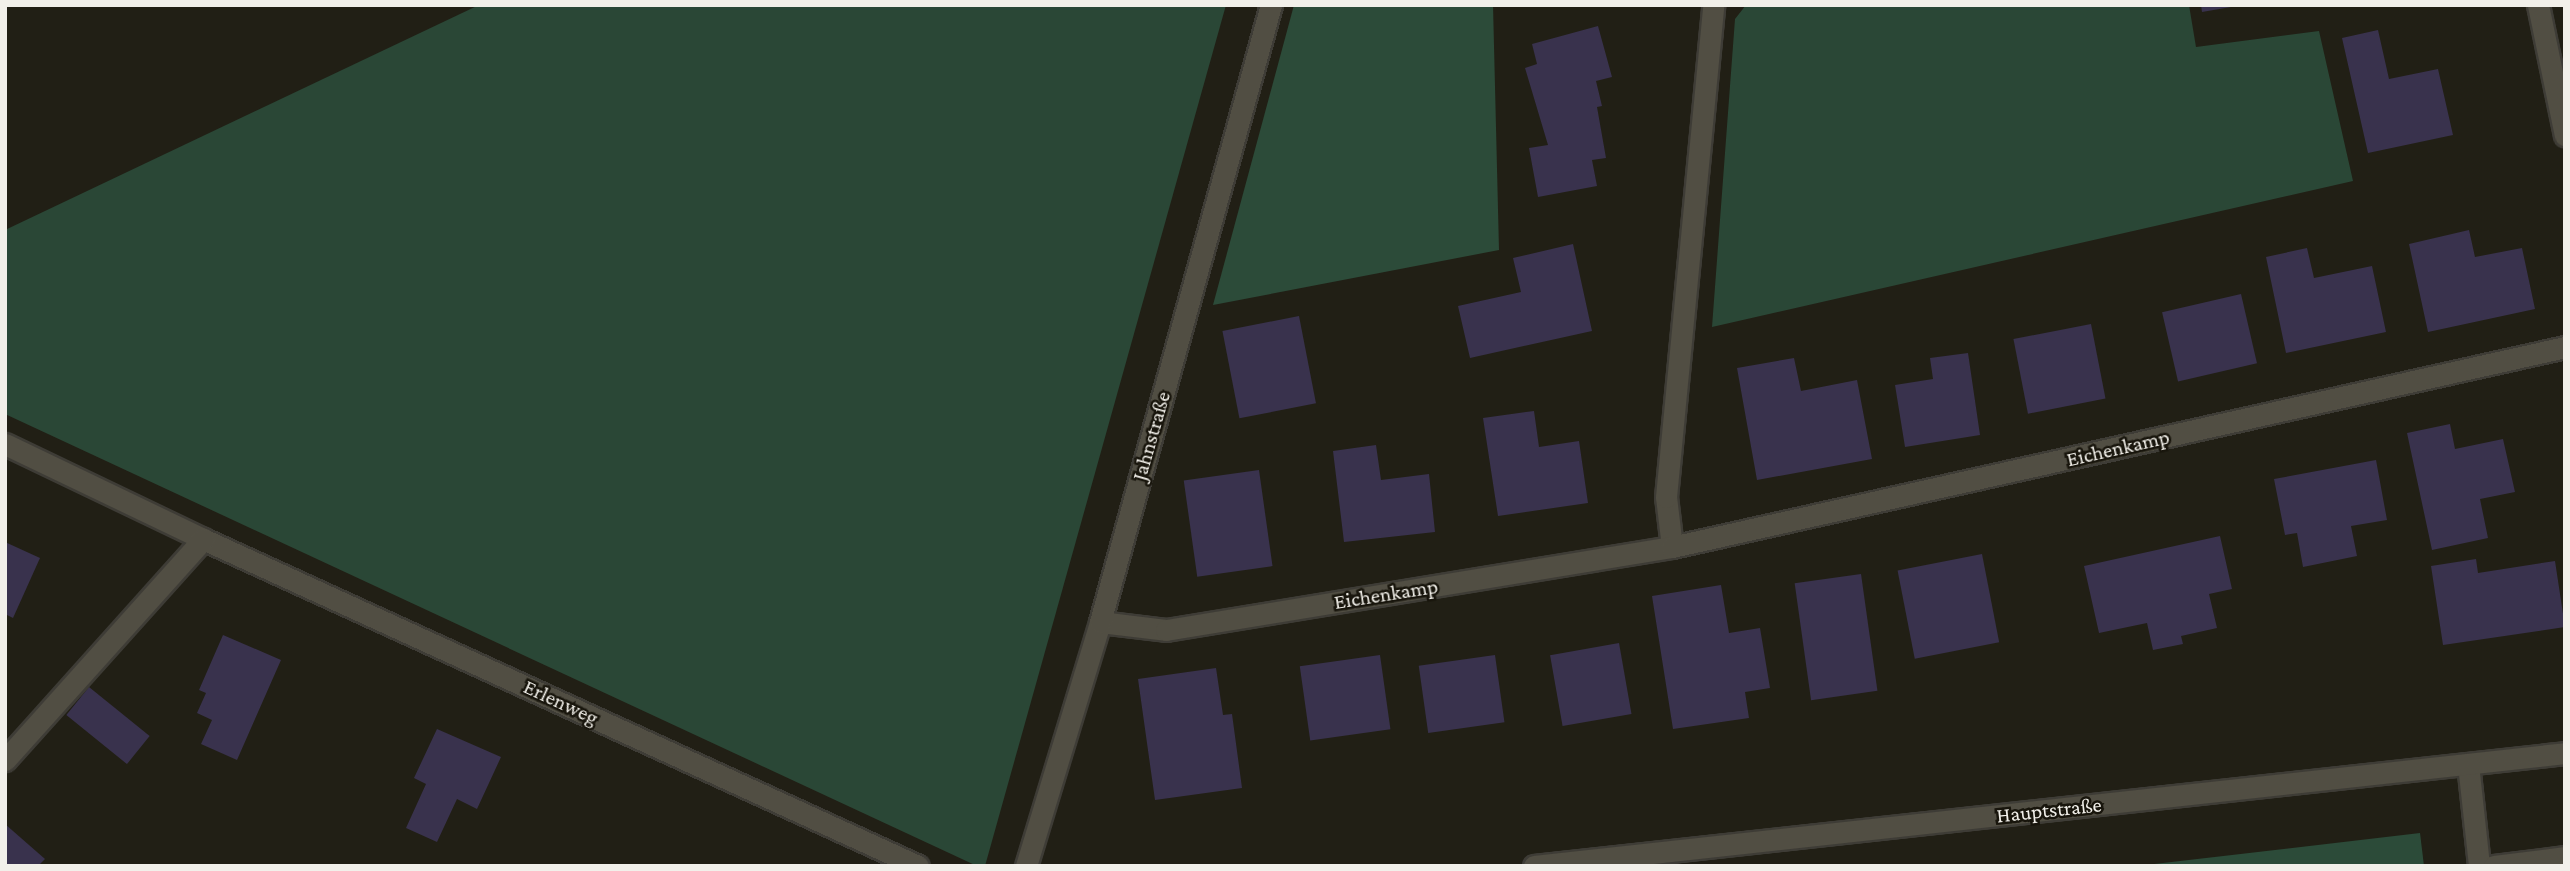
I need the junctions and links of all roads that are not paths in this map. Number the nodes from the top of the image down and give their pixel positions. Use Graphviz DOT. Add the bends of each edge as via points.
graph roads {
  1 [pos="1271,5"];
  2 [pos="1713,5"];
  3 [pos="2538,5"];
  4 [pos="2565,135"];
  5 [pos="2565,347"];
  6 [pos="5,444"];
  7 [pos="203,539"];
  8 [pos="1672,547"];
  9 [pos="1100,622"];
  10 [pos="2565,753"];
  11 [pos="5,760"];
  12 [pos="2468,764"];
  13 [pos="2565,857"];
  14 [pos="918,866"];
  15 [pos="1026,866"];
  16 [pos="1534,866"];
  17 [pos="2479,866"];
  18 [pos="2494,866"];
  1 -- 9 [label="street, Jahnstraße"];
  2 -- 8 [label="street" via="1666,497"];
  3 -- 4 [label="street"];
  5 -- 8 [label="street, Eichenkamp"];
  6 -- 7 [label="street, Erlenweg"];
  7 -- 11 [label="street"];
  7 -- 14 [label="street, Erlenweg"];
  8 -- 9 [label="street, Eichenkamp" via="1166,630"];
  9 -- 15 [label="street, Jahnstraße"];
  10 -- 12 [label="street, Hauptstraße"];
  12 -- 16 [label="street, Hauptstraße"];
  12 -- 17 [label="street"];
  13 -- 18 [label="street"];
}
